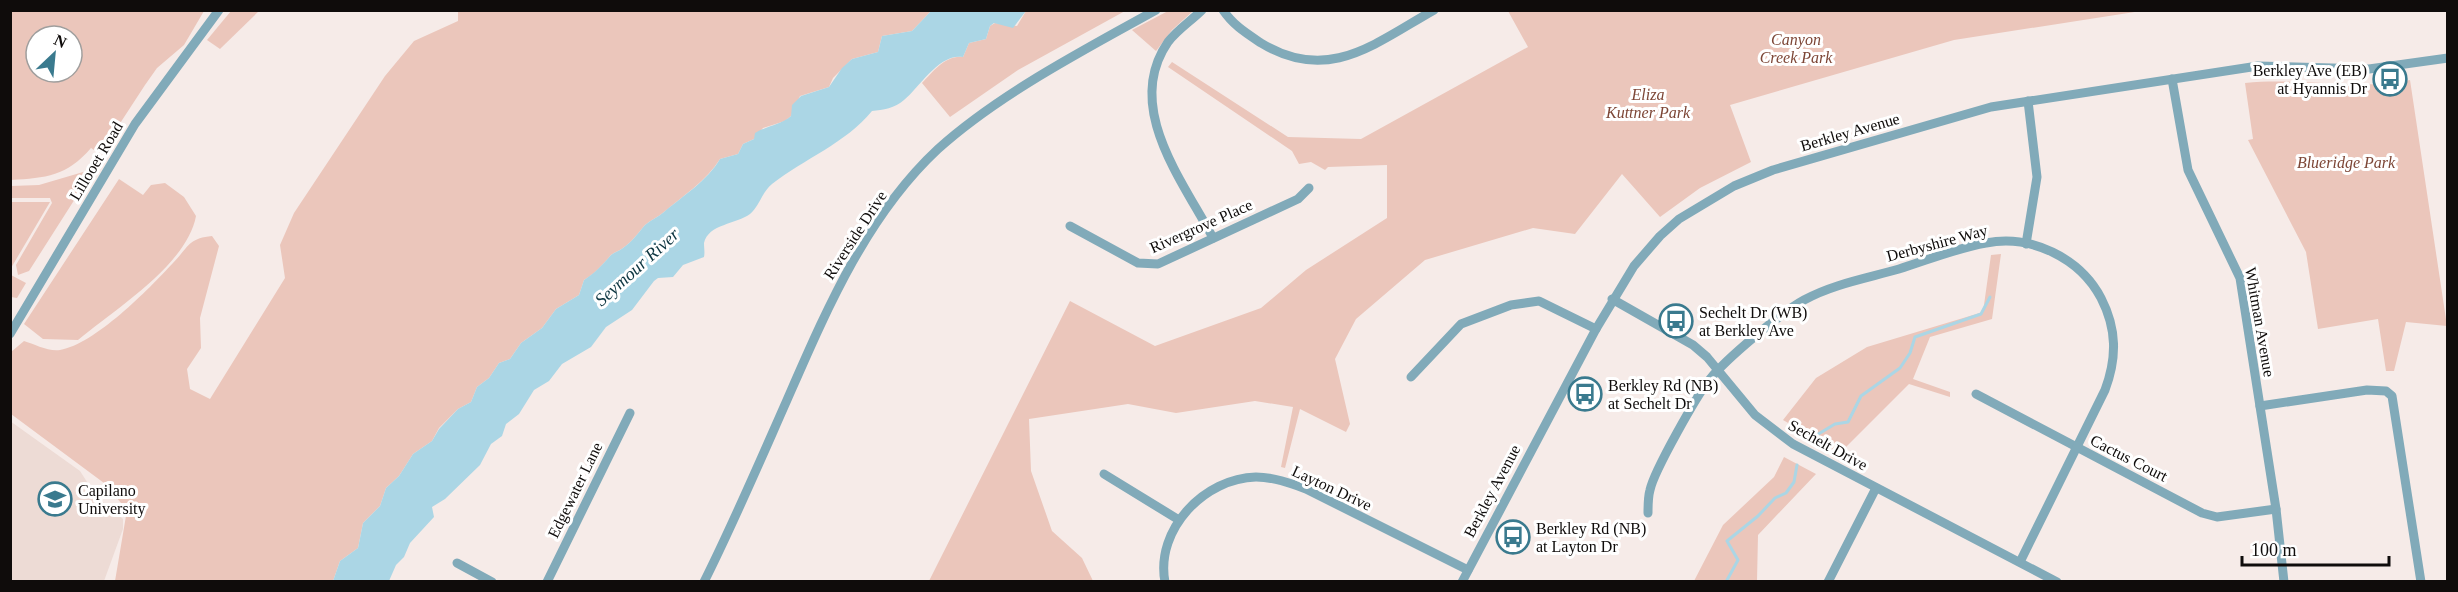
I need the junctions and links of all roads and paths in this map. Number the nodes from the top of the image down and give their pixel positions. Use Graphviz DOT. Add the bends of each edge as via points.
graph roads {
  1 [pos="219,10"];
  2 [pos="1156,10"];
  3 [pos="1202,10"];
  4 [pos="1223,10"];
  5 [pos="1434,10"];
  6 [pos="2448,58"];
  7 [pos="2172,78"];
  8 [pos="2028,101"];
  9 [pos="1309,188"];
  10 [pos="1070,226"];
  11 [pos="1213,238"];
  12 [pos="2026,244"];
  13 [pos="1612,299"];
  14 [pos="1596,328"];
  15 [pos="10,333"];
  16 [pos="1718,371"];
  17 [pos="1411,377"];
  18 [pos="1976,394"];
  19 [pos="2260,406"];
  20 [pos="630,412"];
  21 [pos="2078,449"];
  22 [pos="1104,474"];
  23 [pos="1876,488"];
  24 [pos="2276,509"];
  25 [pos="1648,513"];
  26 [pos="1179,520"];
  27 [pos="2020,562"];
  28 [pos="457,563"];
  29 [pos="1468,570"];
  30 [pos="492,582"];
  31 [pos="547,582"];
  32 [pos="704,582"];
  33 [pos="1165,582"];
  34 [pos="1462,582"];
  35 [pos="1828,582"];
  36 [pos="2056,582"];
  37 [pos="2284,582"];
  38 [pos="2421,582"];
  1 -- 15 [label="street, Lillooet Road" via="130,132"];
  2 -- 32 [label="street, Riverside Drive" via="984,112 937,150 908,182 844,276"];
  3 -- 11 [label="street" via="1168,43 1156,70 1152,110 1161,141"];
  4 -- 5 [label="street" via="1231,24 1271,49 1302,60 1325,60 1343,59 1361,51"];
  6 -- 7 [label="street, Berkley Avenue" via="2369,69 2258,66"];
  7 -- 8 [label="street, Berkley Avenue"];
  7 -- 19 [label="street, Whitman Avenue" via="2188,170 2240,278"];
  8 -- 12 [label="street" via="2037,177"];
  8 -- 13 [label="street, Berkley Avenue" via="1954,117 1773,170 1734,186 1701,204 1660,236"];
  9 -- 11 [label="street, Rivergrove Place" via="1298,199"];
  10 -- 11 [label="street, Rivergrove Place" via="1148,266"];
  12 -- 16 [label="street, Derbyshire Way" via="1986,243 1834,287 1783,315"];
  12 -- 21 [label="street, Derbyshire Way" via="2071,262 2096,288 2110,318 2114,346 2111,374"];
  13 -- 14 [label="street, Berkley Avenue"];
  13 -- 16 [label="street, Sechelt Drive" via="1679,335"];
  14 -- 17 [label="street" via="1539,301 1517,303 1461,324"];
  14 -- 29 [label="street, Berkley Avenue"];
  16 -- 23 [label="street, Sechelt Drive" via="1772,430"];
  16 -- 25 [label="street, Derbyshire Way" via="1700,393 1653,482"];
  18 -- 21 [label="street, Cactus Court"];
  19 -- 24 [label="street, Whitman Avenue"];
  19 -- 38 [label="street" via="2367,390 2386,391 2392,396"];
  20 -- 31 [label="street, Edgewater Lane"];
  21 -- 24 [label="street, Cactus Court" via="2202,513 2217,517"];
  21 -- 27 [label="street, Derbyshire Way"];
  22 -- 26 [label="street"];
  23 -- 27 [label="street, Sechelt Drive"];
  23 -- 35 [label="street"];
  24 -- 37 [label="street, Whitman Avenue"];
  26 -- 29 [label="street, Layton Drive" via="1197,501 1222,484 1255,477 1280,480 1306,489"];
  26 -- 33 [label="street, Layton Drive" via="1168,547"];
  27 -- 36 [label="street, Sechelt Drive"];
  28 -- 30 [label="street"];
  29 -- 34 [label="street, Berkley Avenue"];
}
